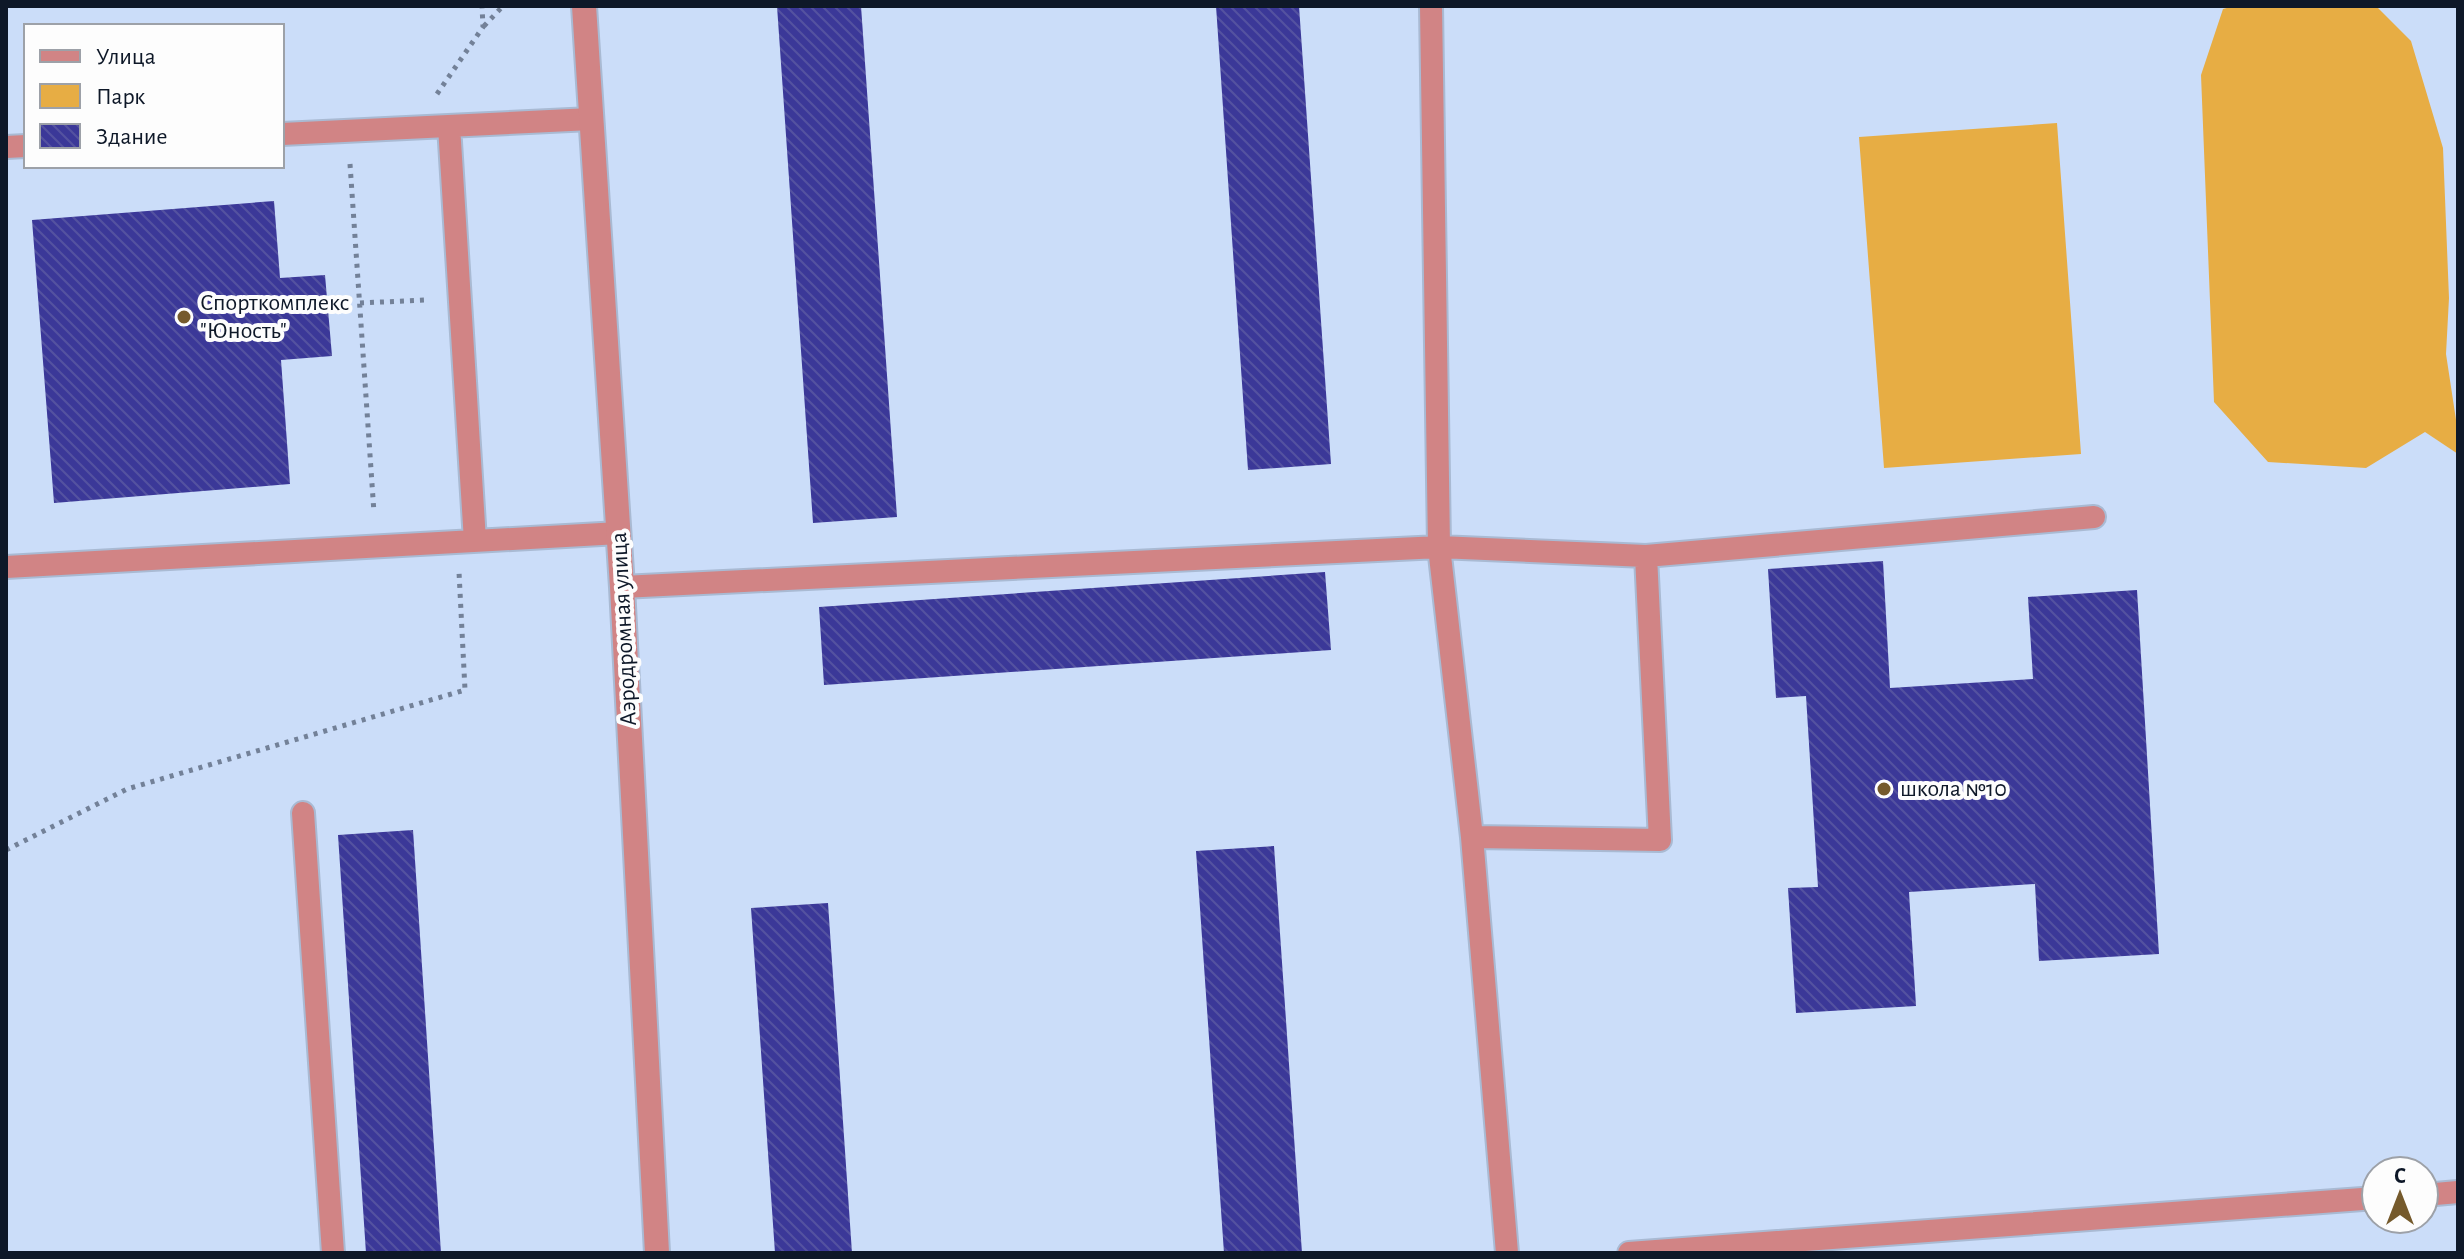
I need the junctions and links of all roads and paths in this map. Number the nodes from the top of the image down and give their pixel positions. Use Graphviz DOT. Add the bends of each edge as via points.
graph roads {
  1 [pos="482,6"];
  2 [pos="503,6"];
  3 [pos="584,6"];
  4 [pos="1431,6"];
  5 [pos="483,27"];
  6 [pos="591,119"];
  7 [pos="449,126"];
  8 [pos="413,128"];
  9 [pos="348,131"];
  10 [pos="284,134"];
  11 [pos="432,300"];
  12 [pos="360,303"];
  13 [pos="2094,517"];
  14 [pos="619,533"];
  15 [pos="475,541"];
  16 [pos="446,542"];
  17 [pos="376,546"];
  18 [pos="1439,547"];
  19 [pos="1646,556"];
  20 [pos="6,567"];
  21 [pos="622,587"];
  22 [pos="303,813"];
  23 [pos="1472,837"];
  24 [pos="6,850"];
  25 [pos="2360,1199"];
  26 [pos="333,1253"];
  27 [pos="657,1253"];
  28 [pos="1507,1253"];
  29 [pos="1629,1253"];
  1 -- 5 [label="path"];
  2 -- 5 [label="path"];
  3 -- 6 [label="street, Аэродромная улица"];
  4 -- 18 [label="lane"];
  5 -- 8 [label="path"];
  6 -- 7 [label="lane"];
  6 -- 14 [label="street, Аэродромная улица"];
  7 -- 8 [label="lane"];
  7 -- 15 [label="lane"];
  8 -- 9 [label="lane"];
  9 -- 10 [label="lane"];
  9 -- 12 [label="path"];
  11 -- 12 [label="path"];
  12 -- 17 [label="path"];
  13 -- 19 [label="lane"];
  14 -- 15 [label="lane"];
  14 -- 21 [label="street, Аэродромная улица"];
  15 -- 16 [label="lane"];
  16 -- 17 [label="lane"];
  16 -- 24 [label="path" via="459,571 465,690 127,789"];
  17 -- 20 [label="lane"];
  18 -- 19 [label="lane"];
  18 -- 21 [label="lane"];
  18 -- 23 [label="lane"];
  19 -- 23 [label="lane" via="1660,840"];
  21 -- 27 [label="street, Аэродромная улица"];
  22 -- 26 [label="lane"];
  23 -- 28 [label="lane"];
  25 -- 29 [label="lane"];
}
